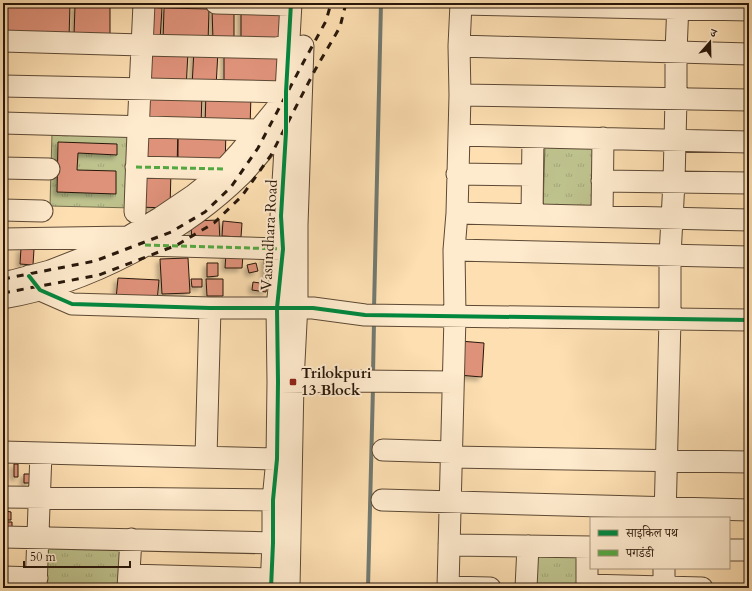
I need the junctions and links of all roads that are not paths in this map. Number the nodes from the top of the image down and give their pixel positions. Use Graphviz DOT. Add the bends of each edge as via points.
graph roads {
  1 [pos="144,3"];
  2 [pos="216,3"];
  3 [pos="461,3"];
  4 [pos="295,4"];
  5 [pos="678,6"];
  6 [pos="749,10"];
  7 [pos="3,40"];
  8 [pos="142,45"];
  9 [pos="289,46"];
  10 [pos="460,46"];
  11 [pos="676,52"];
  12 [pos="749,54"];
  13 [pos="3,86"];
  14 [pos="140,88"];
  15 [pos="286,92"];
  16 [pos="460,95"];
  17 [pos="676,99"];
  18 [pos="749,100"];
  19 [pos="3,123"];
  20 [pos="278,125"];
  21 [pos="139,126"];
  22 [pos="459,135"];
  23 [pos="533,137"];
  24 [pos="603,138"];
  25 [pos="675,140"];
  26 [pos="749,142"];
  27 [pos="136,167"];
  28 [pos="3,168"];
  29 [pos="49,169"];
  30 [pos="224,169"];
  31 [pos="457,174"];
  32 [pos="532,175"];
  33 [pos="602,181"];
  34 [pos="674,182"];
  35 [pos="749,183"];
  36 [pos="3,210"];
  37 [pos="42,211"];
  38 [pos="135,212"];
  39 [pos="456,213"];
  40 [pos="532,215"];
  41 [pos="602,216"];
  42 [pos="672,218"];
  43 [pos="749,220"];
  44 [pos="3,239"];
  45 [pos="137,241"];
  46 [pos="283,249"];
  47 [pos="454,250"];
  48 [pos="670,255"];
  49 [pos="749,257"];
  50 [pos="3,282"];
  51 [pos="34,283"];
  52 [pos="3,298"];
  53 [pos="210,308"];
  54 [pos="287,308"];
  55 [pos="455,316"];
  56 [pos="670,319"];
  57 [pos="749,320"];
  58 [pos="285,382"];
  59 [pos="453,382"];
  60 [pos="382,450"];
  61 [pos="3,452"];
  62 [pos="41,453"];
  63 [pos="451,455"];
  64 [pos="206,457"];
  65 [pos="277,459"];
  66 [pos="667,461"];
  67 [pos="749,462"];
  68 [pos="3,497"];
  69 [pos="40,498"];
  70 [pos="273,500"];
  71 [pos="382,500"];
  72 [pos="450,501"];
  73 [pos="749,510"];
  74 [pos="665,513"];
  75 [pos="3,537"];
  76 [pos="38,537"];
  77 [pos="131,539"];
  78 [pos="273,543"];
  79 [pos="449,545"];
  80 [pos="528,546"];
  81 [pos="589,547"];
  82 [pos="730,550"];
  83 [pos="749,550"];
  84 [pos="3,578"];
  85 [pos="664,581"];
  86 [pos="128,582"];
  87 [pos="37,583"];
  88 [pos="270,584"];
  89 [pos="587,587"];
  90 [pos="289,588"];
  91 [pos="448,588"];
  92 [pos="490,588"];
  93 [pos="526,588"];
  94 [pos="702,588"];
  1 -- 8 [label="street"];
  2 -- 4 [label="street"];
  3 -- 5 [label="street"];
  3 -- 10 [label="street"];
  4 -- 9 [label="street, Vasundhara Road"];
  4 -- 20 [label="street, Vasundhara Road" via="303,47"];
  5 -- 6 [label="street"];
  5 -- 11 [label="street"];
  7 -- 8 [label="street"];
  8 -- 9 [label="street" via="276,48"];
  8 -- 14 [label="street"];
  9 -- 15 [label="street, Vasundhara Road"];
  10 -- 11 [label="street"];
  10 -- 16 [label="street"];
  11 -- 12 [label="street"];
  11 -- 17 [label="street"];
  13 -- 14 [label="street"];
  14 -- 15 [label="street"];
  14 -- 21 [label="street"];
  15 -- 20 [label="street, Vasundhara Road"];
  16 -- 17 [label="street"];
  16 -- 22 [label="street"];
  17 -- 18 [label="street"];
  17 -- 25 [label="street"];
  19 -- 21 [label="street"];
  20 -- 21 [label="street"];
  20 -- 30 [label="street" via="240,152"];
  20 -- 45 [label="street" via="241,174 214,199 190,217"];
  20 -- 46 [label="street, Vasundhara Road"];
  20 -- 54 [label="street, Vasundhara Road" via="297,225"];
  21 -- 27 [label="street"];
  22 -- 23 [label="street"];
  22 -- 31 [label="street"];
  23 -- 24 [label="street"];
  23 -- 32 [label="street"];
  24 -- 25 [label="street"];
  24 -- 33 [label="street"];
  25 -- 26 [label="street"];
  25 -- 34 [label="street"];
  27 -- 30 [label="street"];
  27 -- 38 [label="street"];
  28 -- 29 [label="street"];
  30 -- 45 [label="street" via="194,195 160,218"];
  31 -- 32 [label="street"];
  31 -- 39 [label="street"];
  32 -- 40 [label="street"];
  33 -- 34 [label="street"];
  33 -- 41 [label="street"];
  34 -- 35 [label="street"];
  34 -- 42 [label="street"];
  36 -- 37 [label="street"];
  39 -- 40 [label="street"];
  39 -- 47 [label="street"];
  40 -- 41 [label="street"];
  41 -- 42 [label="street"];
  42 -- 43 [label="street"];
  42 -- 48 [label="street"];
  44 -- 45 [label="street"];
  45 -- 46 [label="street"];
  45 -- 51 [label="street" via="96,253 50,271"];
  46 -- 54 [label="street, Vasundhara Road"];
  47 -- 48 [label="street"];
  47 -- 55 [label="street"];
  48 -- 49 [label="street"];
  48 -- 56 [label="street"];
  50 -- 51 [label="street"];
  51 -- 52 [label="street" via="18,296"];
  51 -- 53 [label="street" via="72,304"];
  53 -- 54 [label="street"];
  53 -- 64 [label="street"];
  54 -- 55 [label="street"];
  54 -- 58 [label="street, Vasundhara Road"];
  55 -- 56 [label="street"];
  55 -- 59 [label="street"];
  56 -- 57 [label="street"];
  56 -- 66 [label="street"];
  58 -- 59 [label="street"];
  58 -- 65 [label="street, Vasundhara Road"];
  58 -- 90 [label="street, Vasundhara Road"];
  59 -- 63 [label="street"];
  60 -- 63 [label="street"];
  61 -- 62 [label="street"];
  62 -- 64 [label="street"];
  62 -- 69 [label="street"];
  63 -- 66 [label="street"];
  63 -- 72 [label="street"];
  64 -- 65 [label="street"];
  65 -- 70 [label="street, Vasundhara Road"];
  66 -- 67 [label="street"];
  66 -- 74 [label="street"];
  68 -- 69 [label="street"];
  69 -- 70 [label="street"];
  69 -- 76 [label="street"];
  70 -- 78 [label="street, Vasundhara Road"];
  71 -- 72 [label="street"];
  72 -- 74 [label="street"];
  72 -- 79 [label="street"];
  73 -- 74 [label="street"];
  75 -- 76 [label="street"];
  76 -- 77 [label="street"];
  76 -- 87 [label="street"];
  77 -- 78 [label="street"];
  77 -- 86 [label="street"];
  78 -- 88 [label="street, Vasundhara Road"];
  79 -- 80 [label="street"];
  79 -- 91 [label="street"];
  80 -- 81 [label="street"];
  80 -- 93 [label="street"];
  81 -- 89 [label="street"];
  82 -- 83 [label="street"];
  84 -- 87 [label="street"];
  85 -- 89 [label="street"];
  85 -- 94 [label="street"];
  86 -- 88 [label="street"];
  91 -- 92 [label="street"];
}
